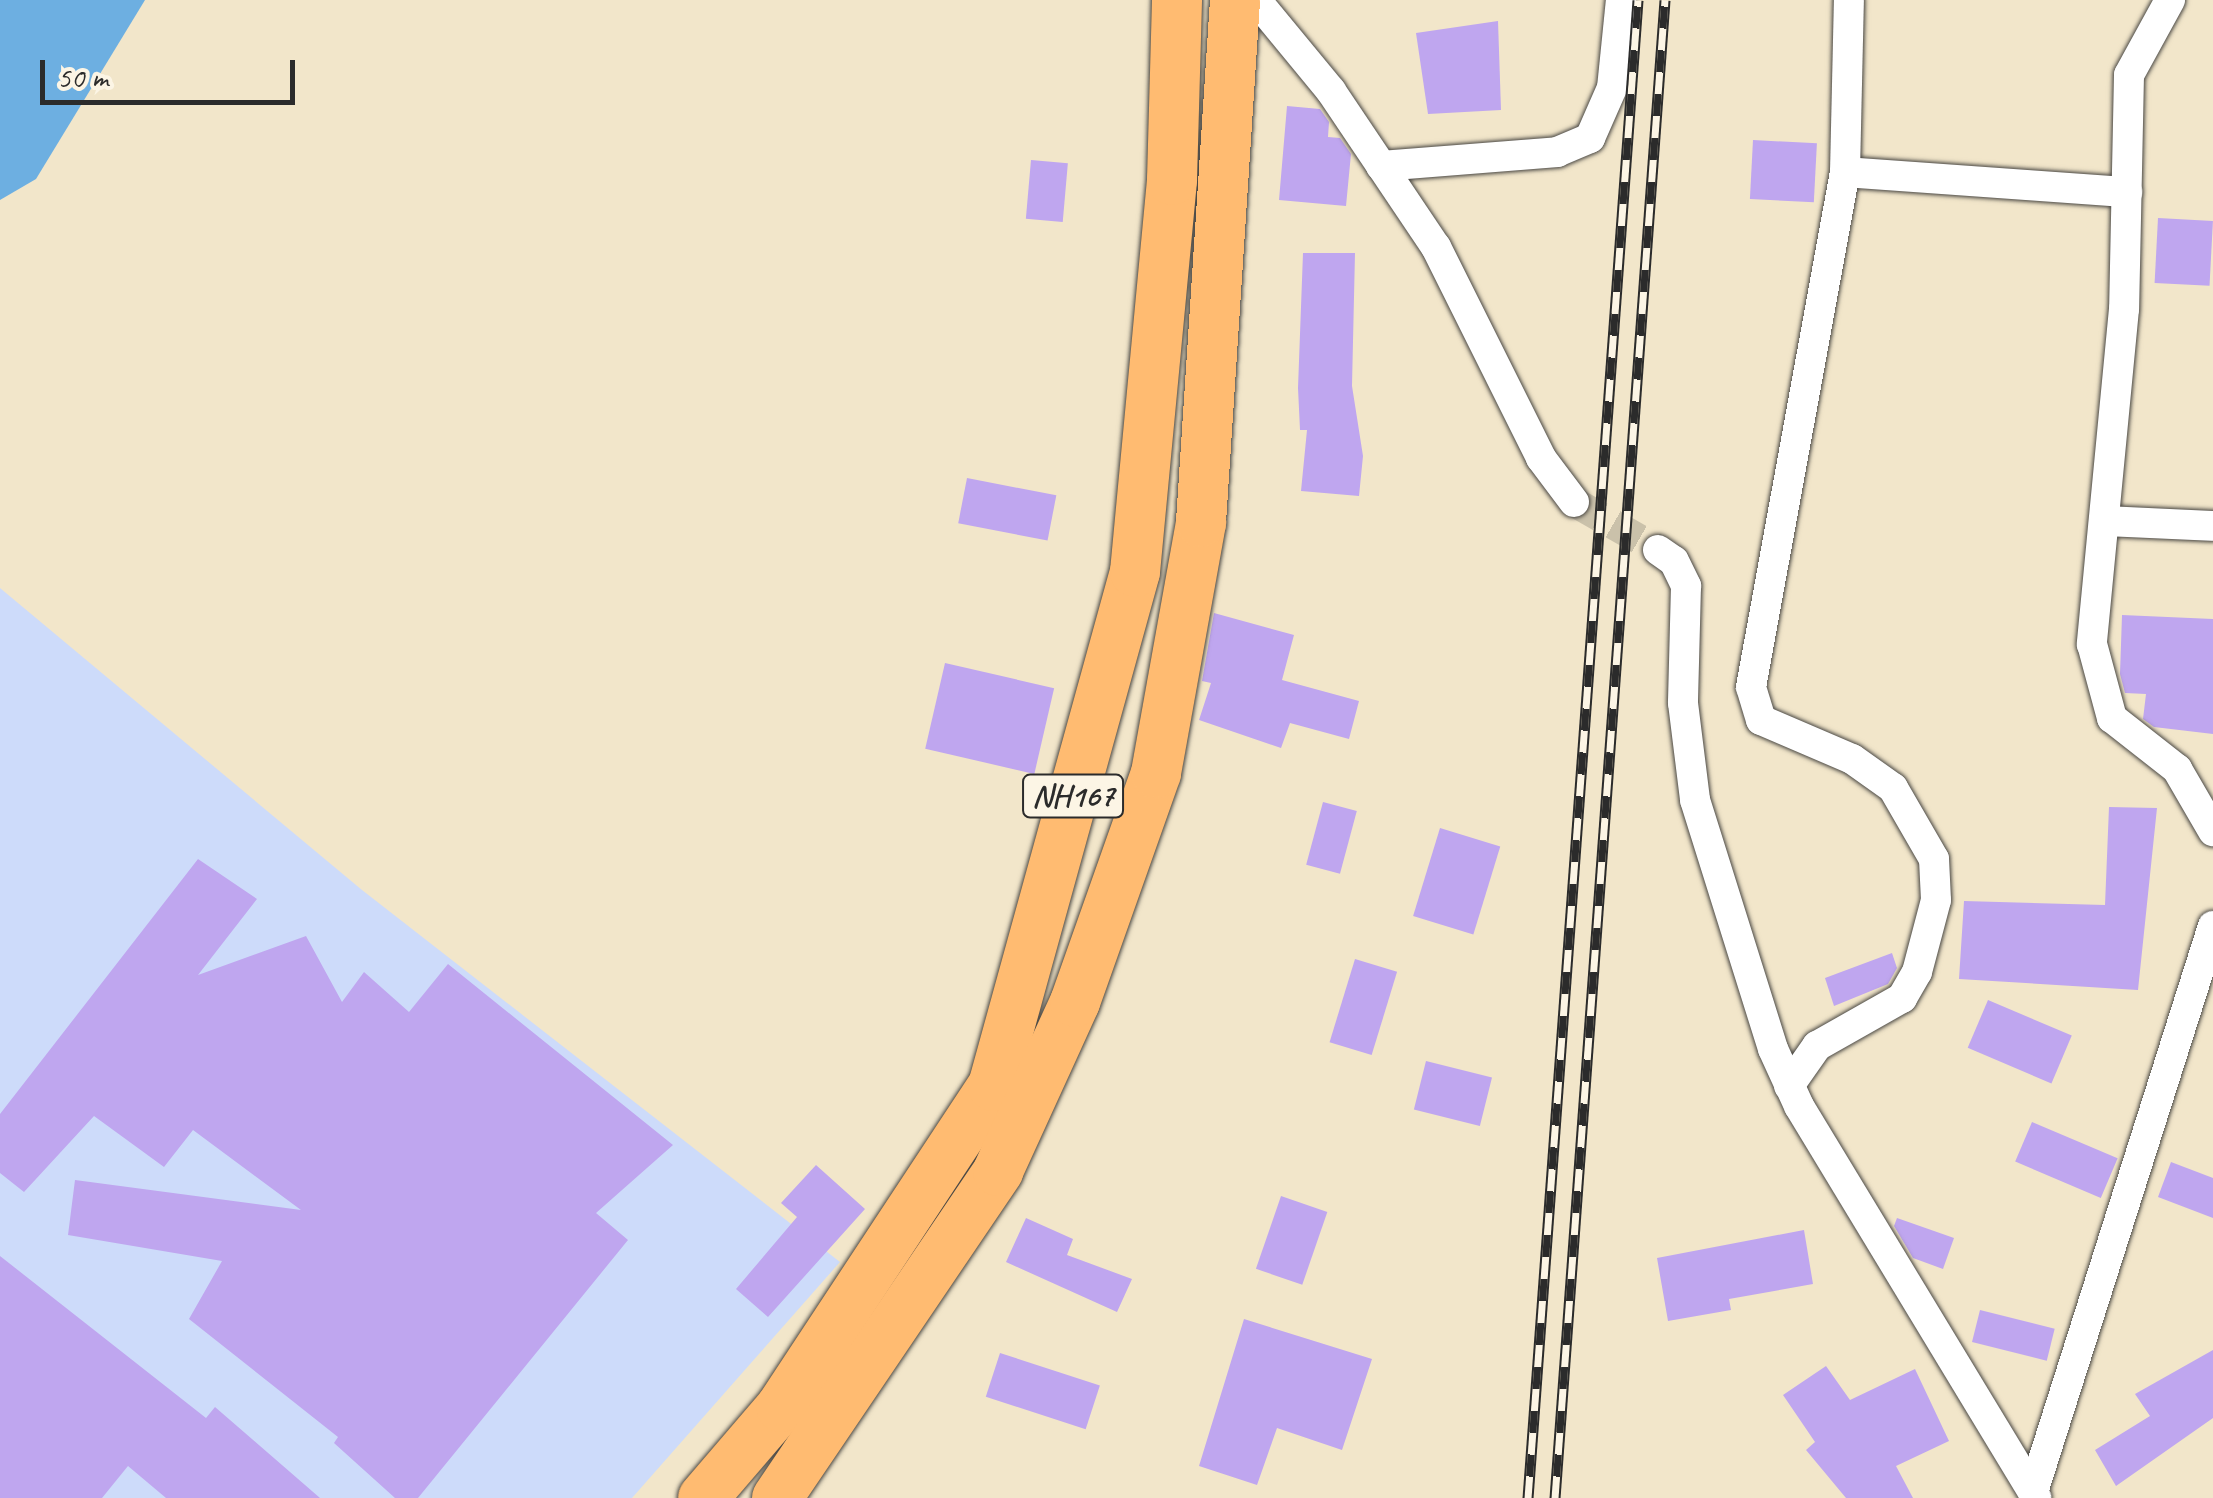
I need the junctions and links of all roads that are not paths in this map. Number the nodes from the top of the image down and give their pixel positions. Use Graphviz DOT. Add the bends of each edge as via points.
graph roads {
  1 [pos="1177,0"];
  2 [pos="1235,0"];
  3 [pos="1256,0"];
  4 [pos="1621,0"];
  5 [pos="1849,0"];
  6 [pos="2170,0"];
  7 [pos="1381,166"];
  8 [pos="1845,172"];
  9 [pos="2127,192"];
  10 [pos="1574,502"];
  11 [pos="2104,521"];
  12 [pos="2213,526"];
  13 [pos="1658,550"];
  14 [pos="2213,831"];
  15 [pos="2213,926"];
  16 [pos="1789,1086"];
  17 [pos="794,1495"];
  18 [pos="2034,1495"];
  19 [pos="703,1498"];
  1 -- 19 [label="highway, NH167" via="1172,180 1135,572 993,1086 781,1407"];
  2 -- 17 [label="highway, NH167" via="1202,522 1156,773 1075,1002 998,1171"];
  3 -- 7 [label="street" via="1286,31"];
  4 -- 7 [label="street" via="1612,88 1604,119 1590,138 1557,152"];
  5 -- 8 [label="street"];
  6 -- 9 [label="street" via="2129,75"];
  7 -- 10 [label="street" via="1436,247 1542,458"];
  8 -- 9 [label="street"];
  8 -- 16 [label="street" via="1752,687 1761,720 1852,759 1894,788 1934,859 1936,900 1917,972 1902,998 1817,1046"];
  9 -- 11 [label="street" via="2124,310"];
  11 -- 12 [label="street"];
  11 -- 14 [label="street" via="2092,644 2098,681 2112,718 2176,769"];
  13 -- 16 [label="street" via="1674,562 1686,586 1684,702 1695,800"];
  15 -- 18 [label="street"];
  16 -- 18 [label="street"];
}
